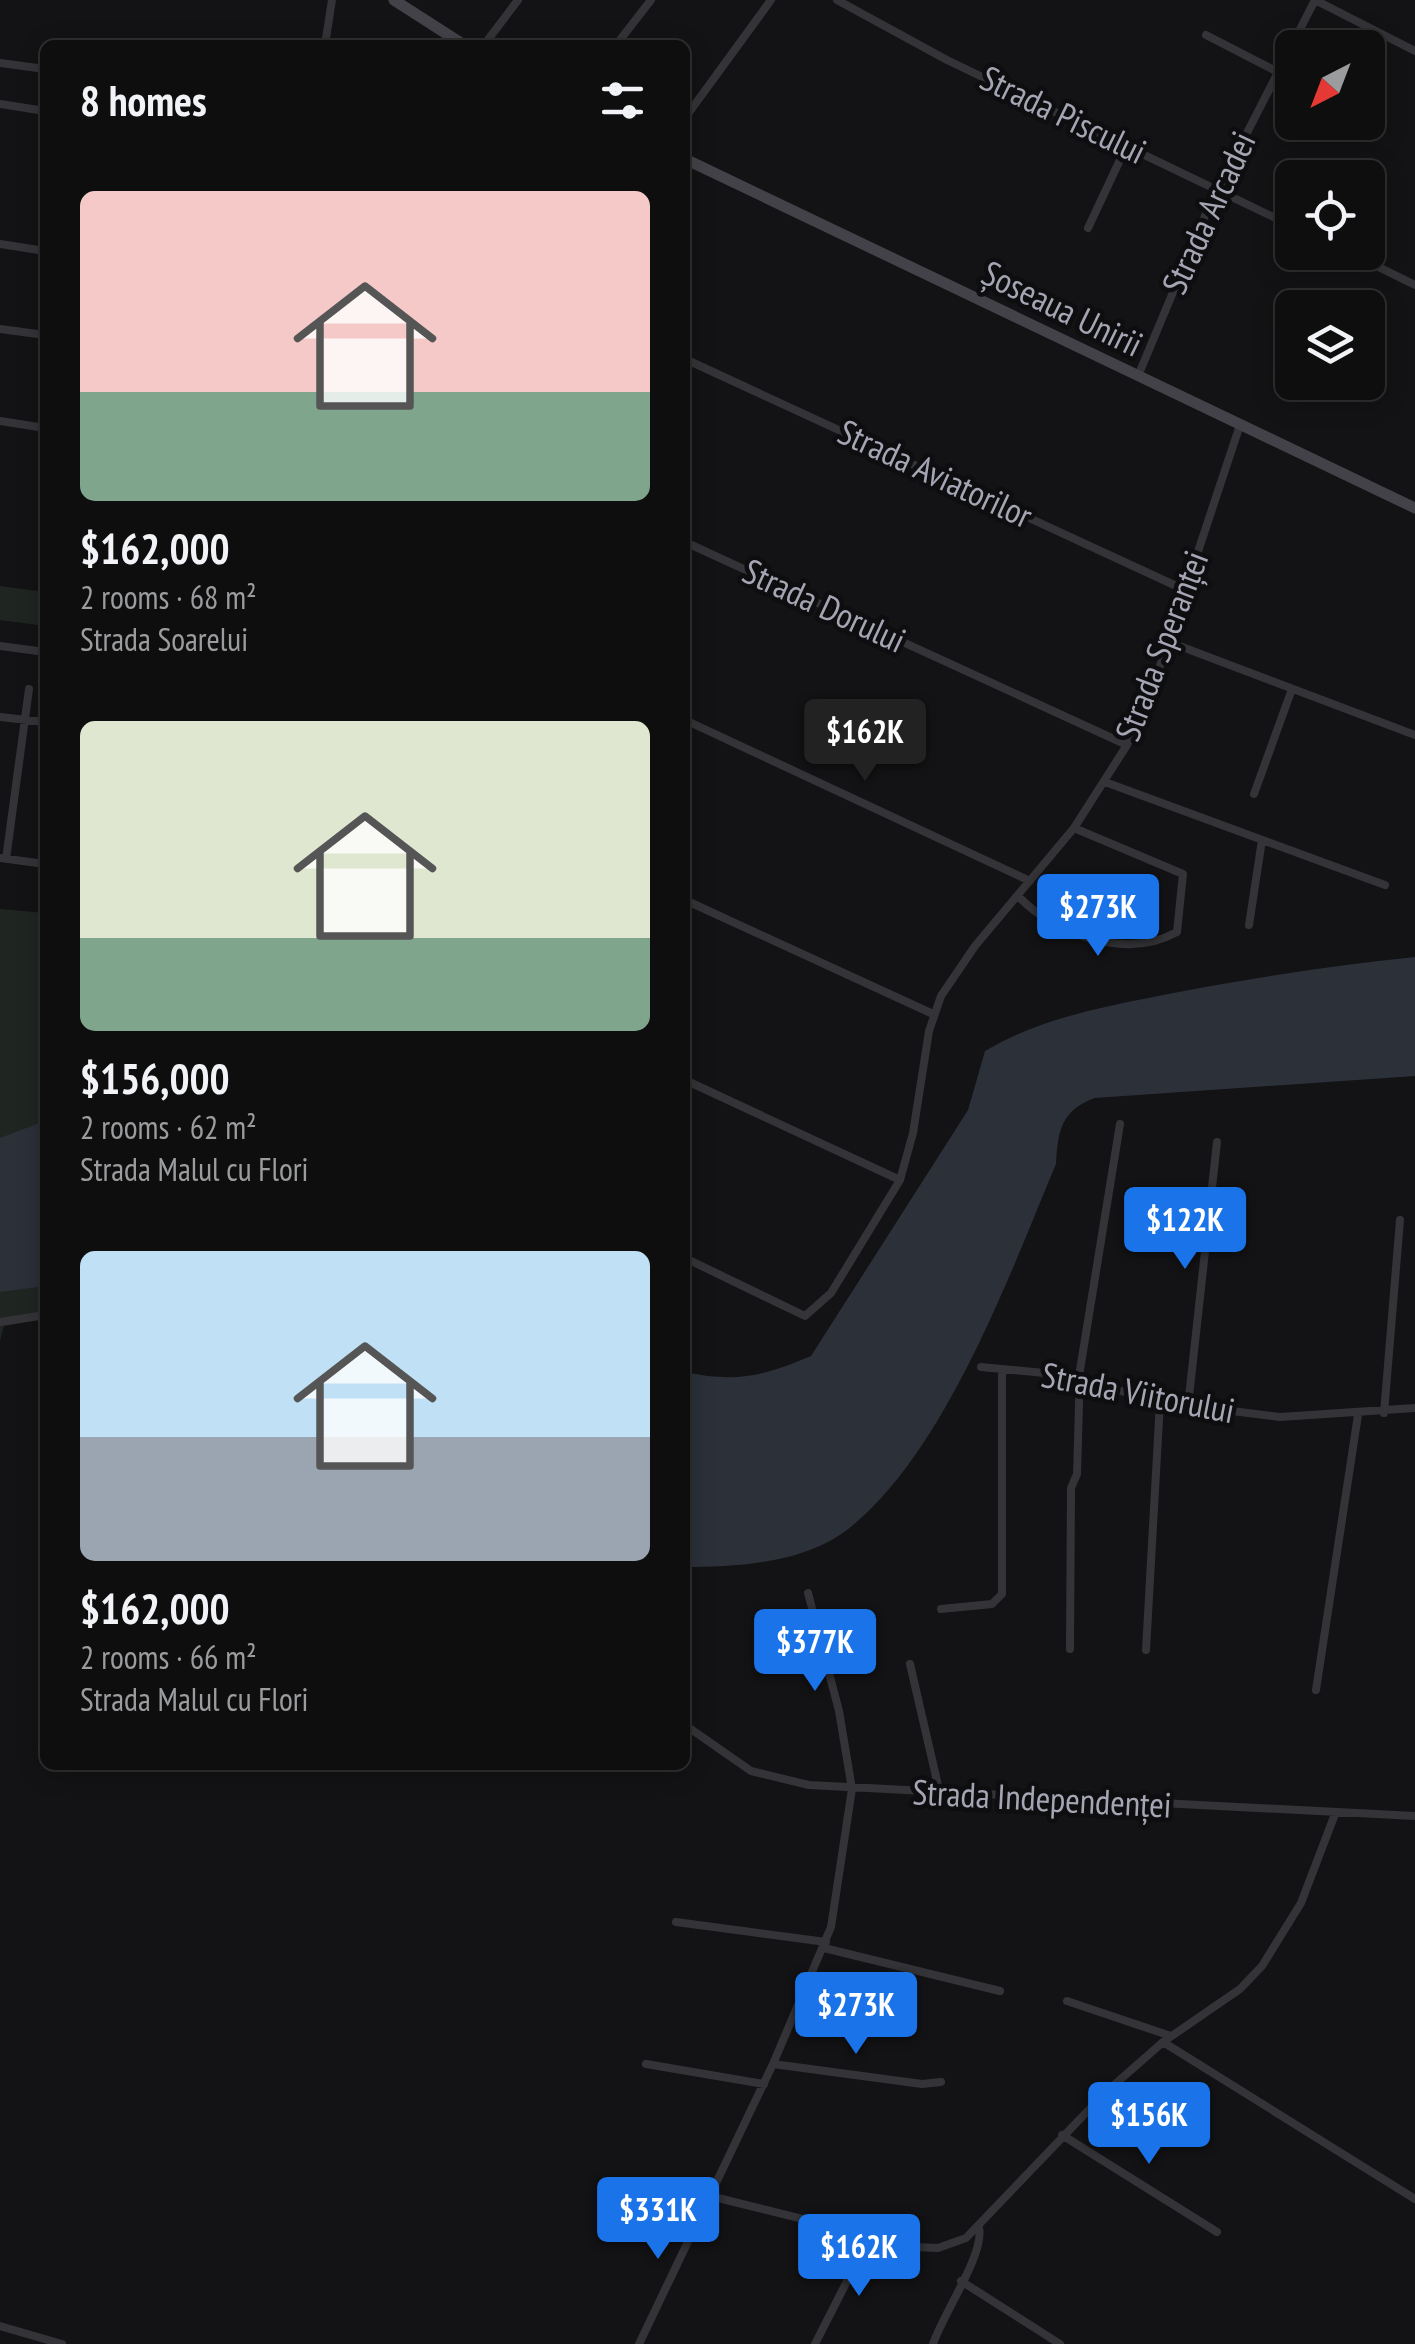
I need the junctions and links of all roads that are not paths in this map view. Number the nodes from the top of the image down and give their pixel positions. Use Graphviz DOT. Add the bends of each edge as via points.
graph roads {
  1 [pos="332,0"];
  2 [pos="394,0"];
  3 [pos="518,0"];
  4 [pos="651,0"];
  5 [pos="770,0"];
  6 [pos="837,0"];
  7 [pos="1315,0"];
  8 [pos="1300,30"];
  9 [pos="1206,35"];
  10 [pos="326,40"];
  11 [pos="456,40"];
  12 [pos="488,40"];
  13 [pos="620,40"];
  14 [pos="1415,51"];
  15 [pos="0,63"];
  16 [pos="40,68"];
  17 [pos="1275,70"];
  18 [pos="1275,78"];
  19 [pos="0,104"];
  20 [pos="40,109"];
  21 [pos="690,111"];
  22 [pos="1127,145"];
  23 [pos="690,161"];
  24 [pos="1218,190"];
  25 [pos="1275,218"];
  26 [pos="1088,228"];
  27 [pos="0,244"];
  28 [pos="40,249"];
  29 [pos="1385,270"];
  30 [pos="1415,285"];
  31 [pos="0,329"];
  32 [pos="40,334"];
  33 [pos="690,361"];
  34 [pos="1138,376"];
  35 [pos="0,421"];
  36 [pos="1240,425"];
  37 [pos="40,427"];
  38 [pos="1415,508"];
  39 [pos="690,544"];
  40 [pos="1185,590"];
  41 [pos="1168,642"];
  42 [pos="0,646"];
  43 [pos="40,651"];
  44 [pos="28,689"];
  45 [pos="1292,690"];
  46 [pos="0,717"];
  47 [pos="24,719"];
  48 [pos="40,721"];
  49 [pos="690,722"];
  50 [pos="1415,735"];
  51 [pos="1127,745"];
  52 [pos="1104,782"];
  53 [pos="1254,794"];
  54 [pos="1074,828"];
  55 [pos="1262,840"];
  56 [pos="3,858"];
  57 [pos="40,863"];
  58 [pos="1030,882"];
  59 [pos="1385,885"];
  60 [pos="1018,896"];
  61 [pos="690,902"];
  62 [pos="1250,925"];
  63 [pos="933,1014"];
  64 [pos="690,1082"];
  65 [pos="1120,1124"];
  66 [pos="1217,1142"];
  67 [pos="900,1180"];
  68 [pos="1400,1220"];
  69 [pos="690,1260"];
  70 [pos="40,1316"];
  71 [pos="0,1322"];
  72 [pos="981,1367"];
  73 [pos="1002,1371"];
  74 [pos="1083,1378"];
  75 [pos="1160,1402"];
  76 [pos="1188,1406"];
  77 [pos="1415,1408"];
  78 [pos="1384,1413"];
  79 [pos="1358,1415"];
  80 [pos="808,1593"];
  81 [pos="941,1609"];
  82 [pos="1070,1649"];
  83 [pos="1146,1650"];
  84 [pos="910,1664"];
  85 [pos="1316,1690"];
  86 [pos="690,1729"];
  87 [pos="852,1789"];
  88 [pos="940,1794"];
  89 [pos="1334,1814"];
  90 [pos="1415,1816"];
  91 [pos="676,1922"];
  92 [pos="825,1945"];
  93 [pos="1000,1991"];
  94 [pos="1067,2001"];
  95 [pos="1167,2039"];
  96 [pos="646,2064"];
  97 [pos="772,2064"];
  98 [pos="940,2082"];
  99 [pos="764,2084"];
  100 [pos="1062,2135"];
  101 [pos="710,2196"];
  102 [pos="1415,2199"];
  103 [pos="979,2228"];
  104 [pos="1217,2232"];
  105 [pos="870,2236"];
  106 [pos="961,2281"];
  107 [pos="0,2326"];
  108 [pos="62,2344"];
  109 [pos="639,2344"];
  110 [pos="815,2344"];
  111 [pos="933,2344"];
  112 [pos="1060,2344"];
  1 -- 10 [label="street"];
  2 -- 11 [label="main road"];
  3 -- 12 [label="street"];
  4 -- 13 [label="street"];
  5 -- 21 [label="street"];
  6 -- 22 [label="street, Strada Piscului"];
  7 -- 8 [label="street, Strada Arcadei"];
  7 -- 14 [label="street"];
  9 -- 17 [label="street"];
  15 -- 16 [label="street"];
  18 -- 24 [label="street, Strada Arcadei"];
  19 -- 20 [label="street"];
  22 -- 24 [label="street, Strada Piscului"];
  22 -- 26 [label="street"];
  23 -- 34 [label="main road, Șoseaua Unirii"];
  24 -- 25 [label="street, Strada Piscului"];
  24 -- 34 [label="street, Strada Arcadei"];
  27 -- 28 [label="street"];
  29 -- 30 [label="street"];
  31 -- 32 [label="street"];
  33 -- 40 [label="street, Strada Aviatorilor"];
  34 -- 36 [label="main road, Șoseaua Unirii"];
  35 -- 37 [label="street"];
  36 -- 38 [label="main road, Șoseaua Unirii"];
  36 -- 40 [label="street, Strada Speranței"];
  39 -- 51 [label="street, Strada Dorului"];
  40 -- 41 [label="street, Strada Speranței"];
  41 -- 45 [label="street"];
  41 -- 51 [label="street, Strada Speranței"];
  42 -- 43 [label="street"];
  44 -- 47 [label="street"];
  45 -- 50 [label="street"];
  45 -- 53 [label="street"];
  46 -- 47 [label="street"];
  47 -- 48 [label="street"];
  47 -- 56 [label="street"];
  49 -- 58 [label="street"];
  51 -- 52 [label="street, Strada Speranței"];
  52 -- 54 [label="street, Strada Speranței"];
  52 -- 55 [label="street"];
  54 -- 58 [label="street, Strada Speranței"];
  54 -- 60 [label="street" via="1183,874 1178,932 1106,942 1056,927"];
  55 -- 59 [label="street"];
  55 -- 62 [label="street"];
  56 -- 57 [label="street"];
  58 -- 60 [label="street, Strada Speranței"];
  60 -- 63 [label="street, Strada Speranței" via="952,978"];
  61 -- 63 [label="street"];
  63 -- 67 [label="street, Strada Speranței"];
  64 -- 67 [label="street"];
  65 -- 74 [label="street"];
  66 -- 76 [label="street"];
  67 -- 69 [label="street, Strada Speranței" via="831,1293 805,1316"];
  68 -- 78 [label="street"];
  70 -- 71 [label="street"];
  72 -- 73 [label="street, Strada Viitorului"];
  73 -- 74 [label="street, Strada Viitorului"];
  73 -- 81 [label="street" via="1002,1594 992,1604"];
  74 -- 75 [label="street, Strada Viitorului"];
  74 -- 82 [label="street" via="1071,1488"];
  75 -- 76 [label="street, Strada Viitorului"];
  75 -- 83 [label="street"];
  76 -- 79 [label="street, Strada Viitorului" via="1280,1418"];
  77 -- 78 [label="street, Strada Viitorului"];
  78 -- 79 [label="street, Strada Viitorului"];
  79 -- 85 [label="street"];
  80 -- 87 [label="street"];
  84 -- 88 [label="street"];
  86 -- 87 [label="street, Strada Independenței" via="766,1777"];
  87 -- 88 [label="street, Strada Independenței"];
  87 -- 92 [label="street"];
  88 -- 89 [label="street, Strada Independenței"];
  89 -- 90 [label="street, Strada Independenței"];
  89 -- 95 [label="street" via="1301,1903 1262,1966"];
  91 -- 92 [label="street"];
  92 -- 93 [label="street"];
  92 -- 97 [label="street"];
  94 -- 95 [label="street" via="1121,2016"];
  95 -- 100 [label="street"];
  95 -- 102 [label="street"];
  96 -- 99 [label="street"];
  97 -- 98 [label="street"];
  97 -- 99 [label="street"];
  99 -- 101 [label="street"];
  100 -- 103 [label="street"];
  100 -- 104 [label="street"];
  101 -- 105 [label="street"];
  101 -- 109 [label="street"];
  103 -- 105 [label="street" via="957,2243 928,2248"];
  103 -- 106 [label="street" via="979,2252"];
  105 -- 110 [label="street"];
  106 -- 111 [label="street"];
  106 -- 112 [label="street"];
  107 -- 108 [label="street"];
}
